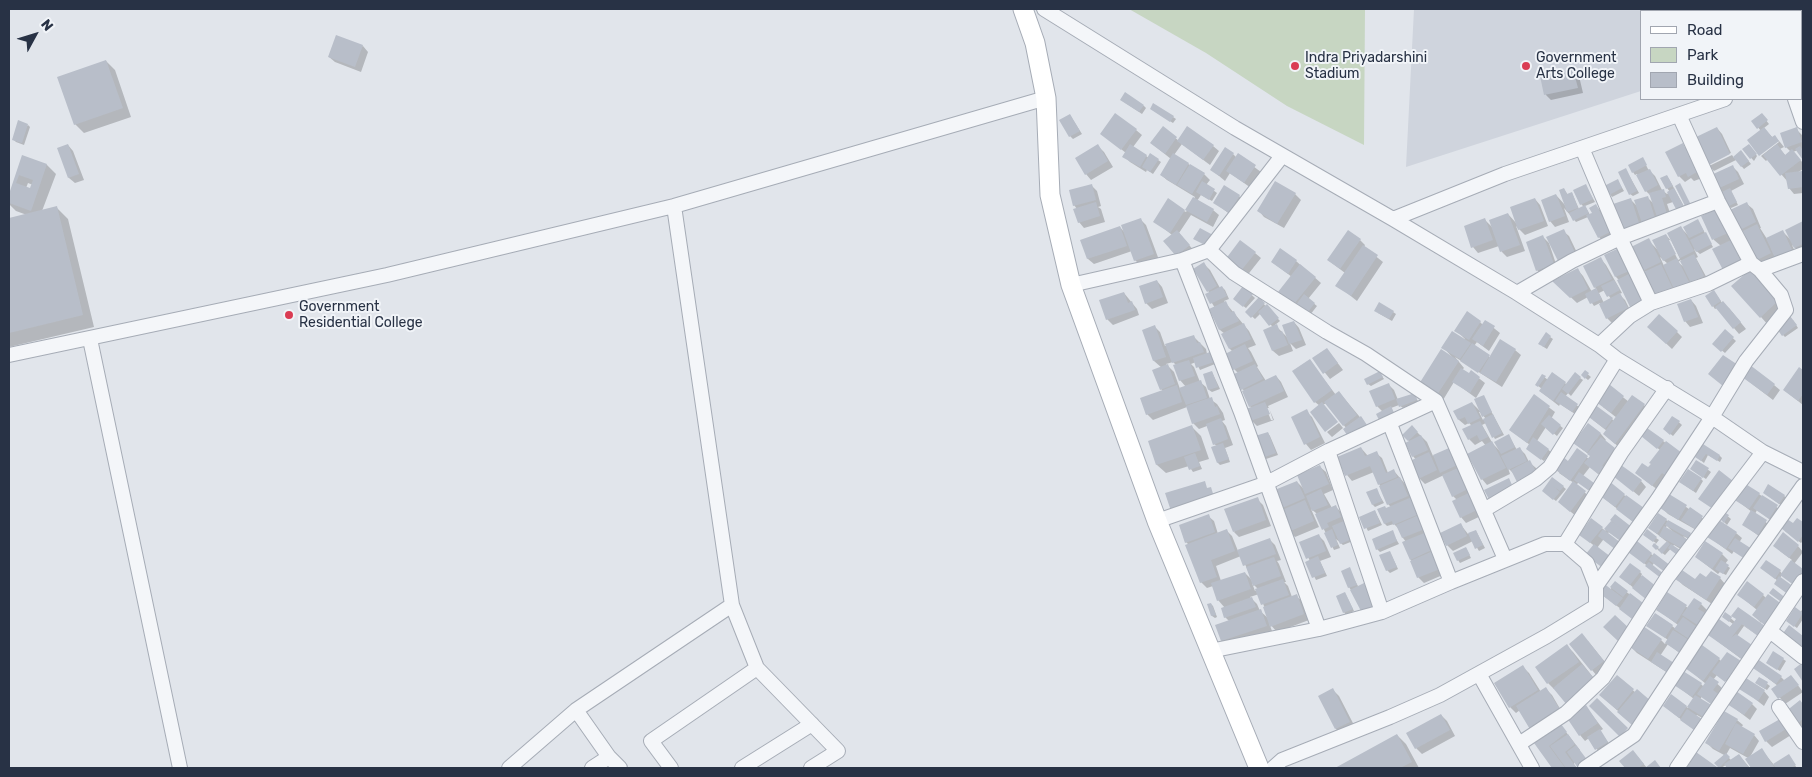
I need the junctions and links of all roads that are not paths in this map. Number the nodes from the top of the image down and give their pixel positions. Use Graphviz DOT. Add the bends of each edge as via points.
graph roads {
  1 [pos="1023,9"];
  2 [pos="1044,9"];
  3 [pos="1046,98"];
  4 [pos="1722,100"];
  5 [pos="1795,100"];
  6 [pos="1679,115"];
  7 [pos="1803,122"];
  8 [pos="1582,148"];
  9 [pos="1282,156"];
  10 [pos="1718,200"];
  11 [pos="674,206"];
  12 [pos="1393,219"];
  13 [pos="1620,238"];
  14 [pos="1209,250"];
  15 [pos="1803,254"];
  16 [pos="1182,260"];
  17 [pos="1755,266"];
  18 [pos="1071,285"];
  19 [pos="1517,293"];
  20 [pos="1652,303"];
  21 [pos="90,339"];
  22 [pos="1600,345"];
  23 [pos="9,355"];
  24 [pos="1617,360"];
  25 [pos="1667,388"];
  26 [pos="1436,401"];
  27 [pos="1712,417"];
  28 [pos="1390,424"];
  29 [pos="1328,451"];
  30 [pos="1763,452"];
  31 [pos="1803,472"];
  32 [pos="1267,483"];
  33 [pos="1803,486"];
  34 [pos="1484,510"];
  35 [pos="1157,520"];
  36 [pos="1564,544"];
  37 [pos="1505,560"];
  38 [pos="1803,581"];
  39 [pos="1451,582"];
  40 [pos="1596,586"];
  41 [pos="732,605"];
  42 [pos="1382,612"];
  43 [pos="1319,630"];
  44 [pos="1770,631"];
  45 [pos="1210,651"];
  46 [pos="1803,657"];
  47 [pos="757,668"];
  48 [pos="1479,674"];
  49 [pos="1779,706"];
  50 [pos="576,710"];
  51 [pos="812,724"];
  52 [pos="1803,742"];
  53 [pos="1519,744"];
  54 [pos="609,756"];
  55 [pos="180,768"];
  56 [pos="509,768"];
  57 [pos="592,768"];
  58 [pos="620,768"];
  59 [pos="671,768"];
  60 [pos="742,768"];
  61 [pos="811,768"];
  62 [pos="1259,768"];
  63 [pos="1274,768"];
  64 [pos="1532,768"];
  65 [pos="1585,768"];
  66 [pos="1677,768"];
  1 -- 3 [label="main road" via="1035,43"];
  2 -- 9 [label="street"];
  3 -- 11 [label="street"];
  3 -- 18 [label="main road" via="1050,194"];
  4 -- 6 [label="street"];
  5 -- 7 [label="street"];
  6 -- 8 [label="street"];
  6 -- 10 [label="street"];
  8 -- 12 [label="street" via="1505,174"];
  8 -- 13 [label="street"];
  9 -- 12 [label="street"];
  9 -- 14 [label="street"];
  10 -- 13 [label="street"];
  10 -- 17 [label="street"];
  11 -- 21 [label="street" via="387,275"];
  11 -- 41 [label="street"];
  12 -- 19 [label="street"];
  13 -- 19 [label="street"];
  13 -- 20 [label="street"];
  14 -- 16 [label="street"];
  14 -- 26 [label="street" via="1234,273"];
  15 -- 17 [label="street"];
  16 -- 18 [label="street"];
  16 -- 32 [label="street"];
  17 -- 20 [label="street"];
  17 -- 27 [label="street" via="1781,295 1786,310 1746,361"];
  18 -- 35 [label="main road"];
  19 -- 22 [label="street"];
  20 -- 22 [label="street" via="1630,316"];
  21 -- 23 [label="street"];
  21 -- 55 [label="street"];
  22 -- 24 [label="street"];
  24 -- 25 [label="street"];
  24 -- 34 [label="street" via="1550,467"];
  25 -- 27 [label="street"];
  25 -- 36 [label="street" via="1621,453"];
  26 -- 28 [label="street"];
  26 -- 34 [label="street"];
  27 -- 30 [label="street"];
  27 -- 40 [label="street"];
  28 -- 29 [label="street"];
  28 -- 39 [label="street"];
  29 -- 32 [label="street"];
  29 -- 42 [label="street"];
  30 -- 31 [label="street"];
  30 -- 53 [label="street" via="1667,578 1603,678 1566,713"];
  32 -- 35 [label="street"];
  32 -- 43 [label="street"];
  33 -- 65 [label="street" via="1729,590 1634,735"];
  34 -- 37 [label="street"];
  35 -- 45 [label="main road"];
  36 -- 37 [label="street" via="1545,544"];
  36 -- 40 [label="street" via="1587,562"];
  37 -- 39 [label="street"];
  38 -- 44 [label="street"];
  39 -- 42 [label="street"];
  40 -- 48 [label="street" via="1596,606"];
  41 -- 47 [label="street"];
  41 -- 50 [label="street"];
  42 -- 43 [label="street"];
  43 -- 45 [label="street"];
  44 -- 46 [label="street"];
  44 -- 66 [label="street"];
  45 -- 62 [label="main road"];
  47 -- 51 [label="street"];
  47 -- 59 [label="street" via="651,741"];
  48 -- 53 [label="street"];
  48 -- 63 [label="street" via="1390,717 1282,760"];
  49 -- 52 [label="street"];
  50 -- 54 [label="street"];
  50 -- 56 [label="street"];
  51 -- 60 [label="street"];
  51 -- 61 [label="street" via="838,750"];
  53 -- 64 [label="street"];
  54 -- 57 [label="street"];
  54 -- 58 [label="street"];
}
